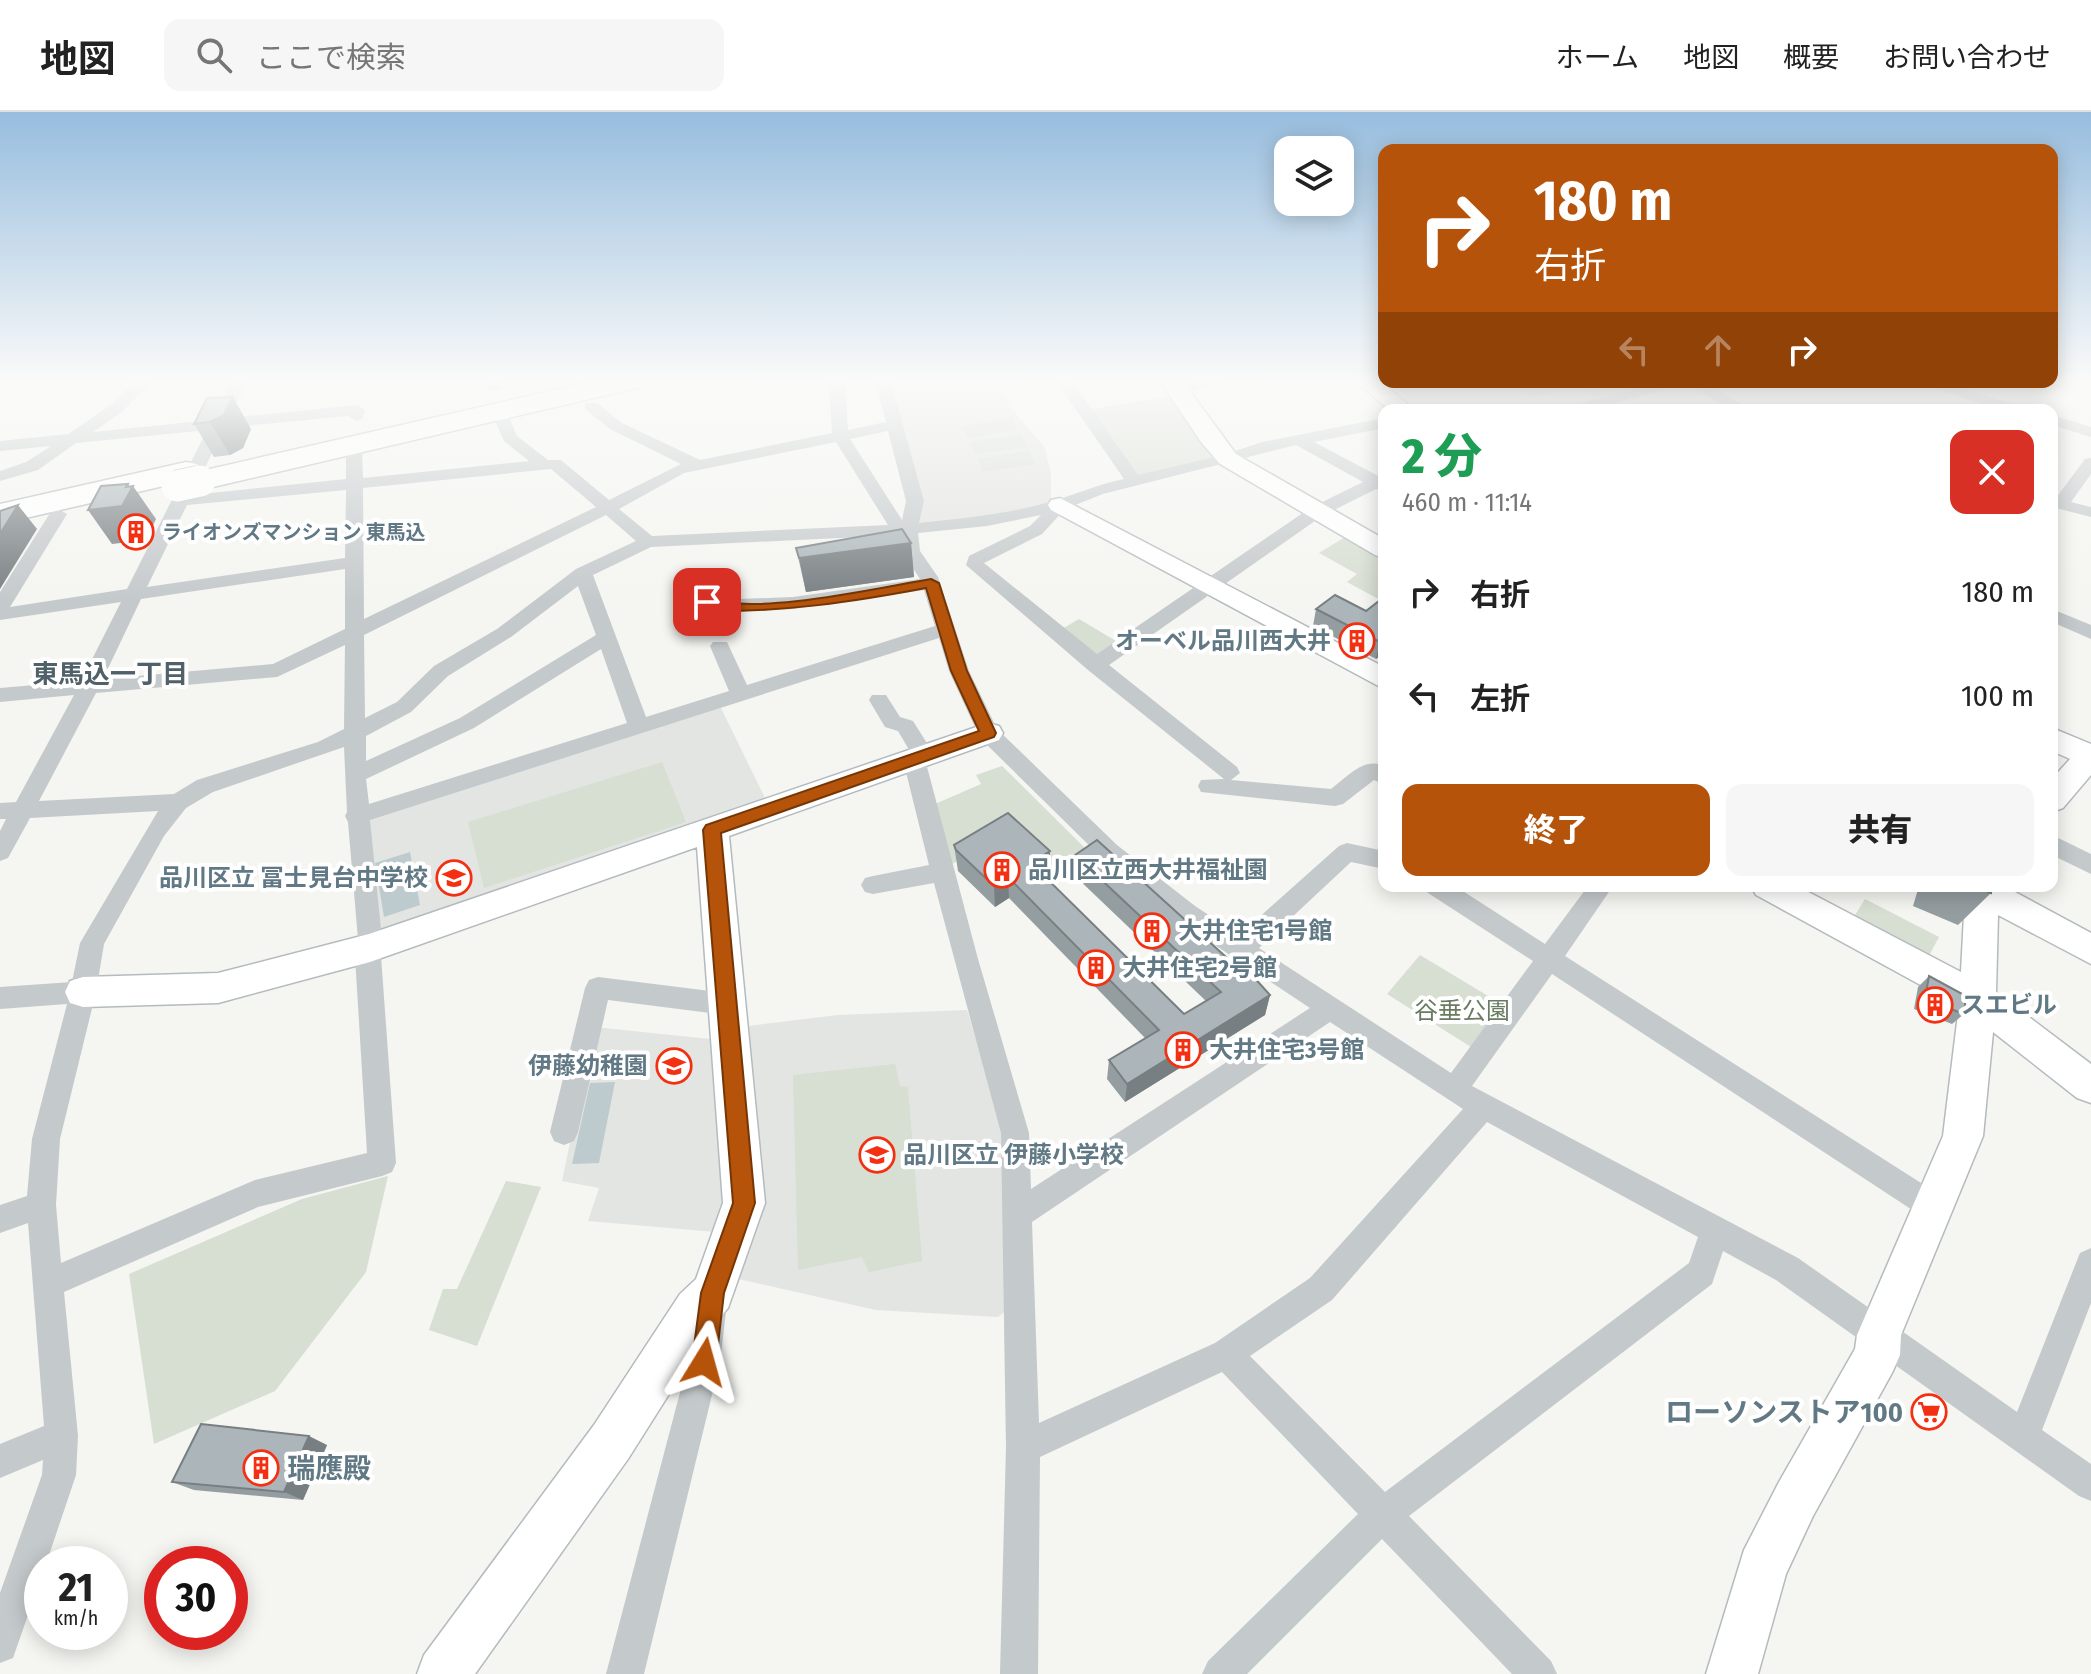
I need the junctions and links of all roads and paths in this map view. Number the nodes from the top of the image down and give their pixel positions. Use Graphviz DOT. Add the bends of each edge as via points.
graph roads {
  1 [pos="48,455"];
  2 [pos="202,455"];
  3 [pos="276,455"];
  4 [pos="308,455"];
  5 [pos="355,455"];
  6 [pos="531,455"];
  7 [pos="676,455"];
  8 [pos="741,455"];
  9 [pos="853,455"];
  10 [pos="903,455"];
  11 [pos="1116,455"];
  12 [pos="1224,455"];
  13 [pos="1238,455"];
  14 [pos="1326,455"];
  15 [pos="1228,459"];
  16 [pos="2091,463"];
  17 [pos="543,464"];
  18 [pos="695,464"];
  19 [pos="0,476"];
  20 [pos="190,481"];
  21 [pos="1134,481"];
  22 [pos="1378,483"];
  23 [pos="354,485"];
  24 [pos="1378,485"];
  25 [pos="2058,501"];
  26 [pos="2058,504"];
  27 [pos="1059,505"];
  28 [pos="607,508"];
  29 [pos="1316,512"];
  30 [pos="2091,512"];
  31 [pos="0,514"];
  32 [pos="58,514"];
  33 [pos="0,527"];
  34 [pos="904,529"];
  35 [pos="648,542"];
  36 [pos="1378,547"];
  37 [pos="354,562"];
  38 [pos="583,573"];
  39 [pos="931,583"];
  40 [pos="1209,587"];
  41 [pos="132,595"];
  42 [pos="707,602"];
  43 [pos="0,607"];
  44 [pos="0,614"];
  45 [pos="2058,618"];
  46 [pos="947,629"];
  47 [pos="354,633"];
  48 [pos="2091,633"];
  49 [pos="606,637"];
  50 [pos="720,646"];
  51 [pos="1095,665"];
  52 [pos="1378,676"];
  53 [pos="88,688"];
  54 [pos="741,694"];
  55 [pos="0,695"];
  56 [pos="879,700"];
  57 [pos="639,726"];
  58 [pos="988,733"];
  59 [pos="354,734"];
  60 [pos="2058,741"];
  61 [pos="2091,757"];
  62 [pos="919,758"];
  63 [pos="1378,772"];
  64 [pos="1229,773"];
  65 [pos="355,775"];
  66 [pos="1209,786"];
  67 [pos="2058,793"];
  68 [pos="178,802"];
  69 [pos="11,811"];
  70 [pos="356,816"];
  71 [pos="712,830"];
  72 [pos="2058,847"];
  73 [pos="0,852"];
  74 [pos="1378,859"];
  75 [pos="2091,865"];
  76 [pos="943,872"];
  77 [pos="873,885"];
  78 [pos="1445,892"];
  79 [pos="1597,892"];
  80 [pos="1779,892"];
  81 [pos="1980,892"];
  82 [pos="1989,892"];
  83 [pos="370,948"];
  84 [pos="1242,948"];
  85 [pos="2091,950"];
  86 [pos="1550,960"];
  87 [pos="83,992"];
  88 [pos="0,998"];
  89 [pos="1978,999"];
  90 [pos="726,1004"];
  91 [pos="1331,1008"];
  92 [pos="2091,1086"];
  93 [pos="1454,1090"];
  94 [pos="1483,1106"];
  95 [pos="564,1132"];
  96 [pos="41,1205"];
  97 [pos="1933,1207"];
  98 [pos="1020,1213"];
  99 [pos="0,1219"];
  100 [pos="1715,1230"];
  101 [pos="2091,1263"];
  102 [pos="50,1283"];
  103 [pos="713,1293"];
  104 [pos="1879,1335"];
  105 [pos="1226,1354"];
  106 [pos="61,1436"];
  107 [pos="2023,1437"];
  108 [pos="1023,1447"];
  109 [pos="0,1461"];
  110 [pos="2091,1484"];
  111 [pos="1381,1516"];
  112 [pos="0,1645"];
  113 [pos="443,1674"];
  114 [pos="625,1674"];
  115 [pos="1019,1674"];
  116 [pos="1221,1674"];
  117 [pos="1538,1674"];
  118 [pos="1732,1674"];
  1 -- 19 [label="street"];
  2 -- 20 [label="street"];
  3 -- 20 [label="highway"];
  4 -- 20 [label="highway"];
  5 -- 23 [label="street"];
  6 -- 17 [label="street"];
  7 -- 18 [label="street"];
  8 -- 18 [label="street"];
  9 -- 34 [label="street"];
  10 -- 34 [label="street" via="915,501"];
  11 -- 21 [label="street"];
  12 -- 15 [label="street"];
  13 -- 15 [label="street"];
  14 -- 22 [label="street"];
  15 -- 21 [label="street"];
  15 -- 29 [label="street"];
  16 -- 25 [label="street"];
  17 -- 23 [label="street"];
  17 -- 28 [label="street" via="555,464"];
  18 -- 28 [label="street"];
  20 -- 23 [label="street"];
  20 -- 31 [label="highway"];
  20 -- 32 [label="highway"];
  20 -- 41 [label="street"];
  21 -- 27 [label="street"];
  23 -- 37 [label="street"];
  24 -- 29 [label="street"];
  26 -- 30 [label="street"];
  27 -- 34 [label="street" via="987,521"];
  27 -- 40 [label="street"];
  27 -- 51 [label="street" via="1036,530 975,560 975,565"];
  28 -- 35 [label="street"];
  28 -- 47 [label="street"];
  29 -- 36 [label="street"];
  29 -- 40 [label="street"];
  32 -- 33 [label="highway"];
  32 -- 43 [label="street"];
  34 -- 35 [label="street"];
  34 -- 39 [label="street"];
  35 -- 38 [label="street"];
  37 -- 41 [label="street"];
  37 -- 47 [label="street"];
  38 -- 49 [label="street"];
  38 -- 59 [label="street" via="504,633 441,671 404,707"];
  39 -- 42 [label="street" via="819,603 753,607"];
  39 -- 46 [label="street"];
  40 -- 51 [label="street"];
  40 -- 52 [label="street"];
  41 -- 44 [label="street"];
  41 -- 53 [label="street"];
  45 -- 48 [label="street"];
  46 -- 54 [label="street"];
  46 -- 58 [label="street" via="959,671"];
  47 -- 53 [label="street" via="277,670"];
  47 -- 59 [label="street"];
  49 -- 57 [label="street"];
  49 -- 65 [label="street" via="467,723"];
  50 -- 54 [label="street"];
  51 -- 64 [label="street"];
  53 -- 55 [label="street"];
  53 -- 69 [label="street"];
  54 -- 57 [label="street"];
  56 -- 62 [label="street" via="892,722 906,726"];
  57 -- 70 [label="street"];
  58 -- 62 [label="street"];
  58 -- 84 [label="street" via="1109,851 1186,913"];
  59 -- 65 [label="street"];
  59 -- 68 [label="street" via="205,786"];
  60 -- 61 [label="street"];
  61 -- 67 [label="street"];
  62 -- 71 [label="street"];
  62 -- 76 [label="street"];
  63 -- 66 [label="street" via="1373,769 1335,798"];
  65 -- 70 [label="street"];
  68 -- 69 [label="street"];
  68 -- 87 [label="street" via="156,830 92,943"];
  69 -- 73 [label="street"];
  70 -- 83 [label="street"];
  71 -- 83 [label="street"];
  71 -- 90 [label="street"];
  72 -- 75 [label="street"];
  74 -- 84 [label="street" via="1347,852"];
  76 -- 77 [label="street"];
  76 -- 98 [label="street" via="1015,1133"];
  78 -- 86 [label="street"];
  79 -- 86 [label="street"];
  80 -- 89 [label="street"];
  81 -- 89 [label="street"];
  82 -- 85 [label="street"];
  83 -- 87 [label="street" via="218,988"];
  83 -- 102 [label="street" via="382,1163 255,1194"];
  84 -- 91 [label="street"];
  86 -- 93 [label="street"];
  86 -- 97 [label="street"];
  87 -- 88 [label="street"];
  87 -- 96 [label="street" via="46,1139"];
  89 -- 92 [label="street"];
  89 -- 97 [label="street" via="1963,1136"];
  90 -- 95 [label="street" via="598,988"];
  90 -- 103 [label="street" via="744,1203"];
  91 -- 93 [label="street"];
  91 -- 98 [label="street"];
  93 -- 94 [label="street"];
  94 -- 100 [label="street"];
  94 -- 105 [label="street" via="1321,1289"];
  96 -- 99 [label="street"];
  96 -- 102 [label="street"];
  97 -- 104 [label="street"];
  98 -- 108 [label="street"];
  100 -- 104 [label="street" via="1787,1269"];
  100 -- 111 [label="street" via="1701,1273"];
  101 -- 107 [label="street"];
  102 -- 106 [label="street"];
  103 -- 113 [label="street" via="696,1310 611,1442"];
  103 -- 114 [label="street" via="704,1362"];
  104 -- 107 [label="street"];
  104 -- 118 [label="street" via="1877,1355 1762,1568"];
  105 -- 108 [label="street"];
  105 -- 111 [label="street"];
  106 -- 109 [label="street"];
  106 -- 112 [label="street" via="59,1475"];
  107 -- 110 [label="street"];
  108 -- 115 [label="street"];
  111 -- 116 [label="street"];
  111 -- 117 [label="street"];
}
